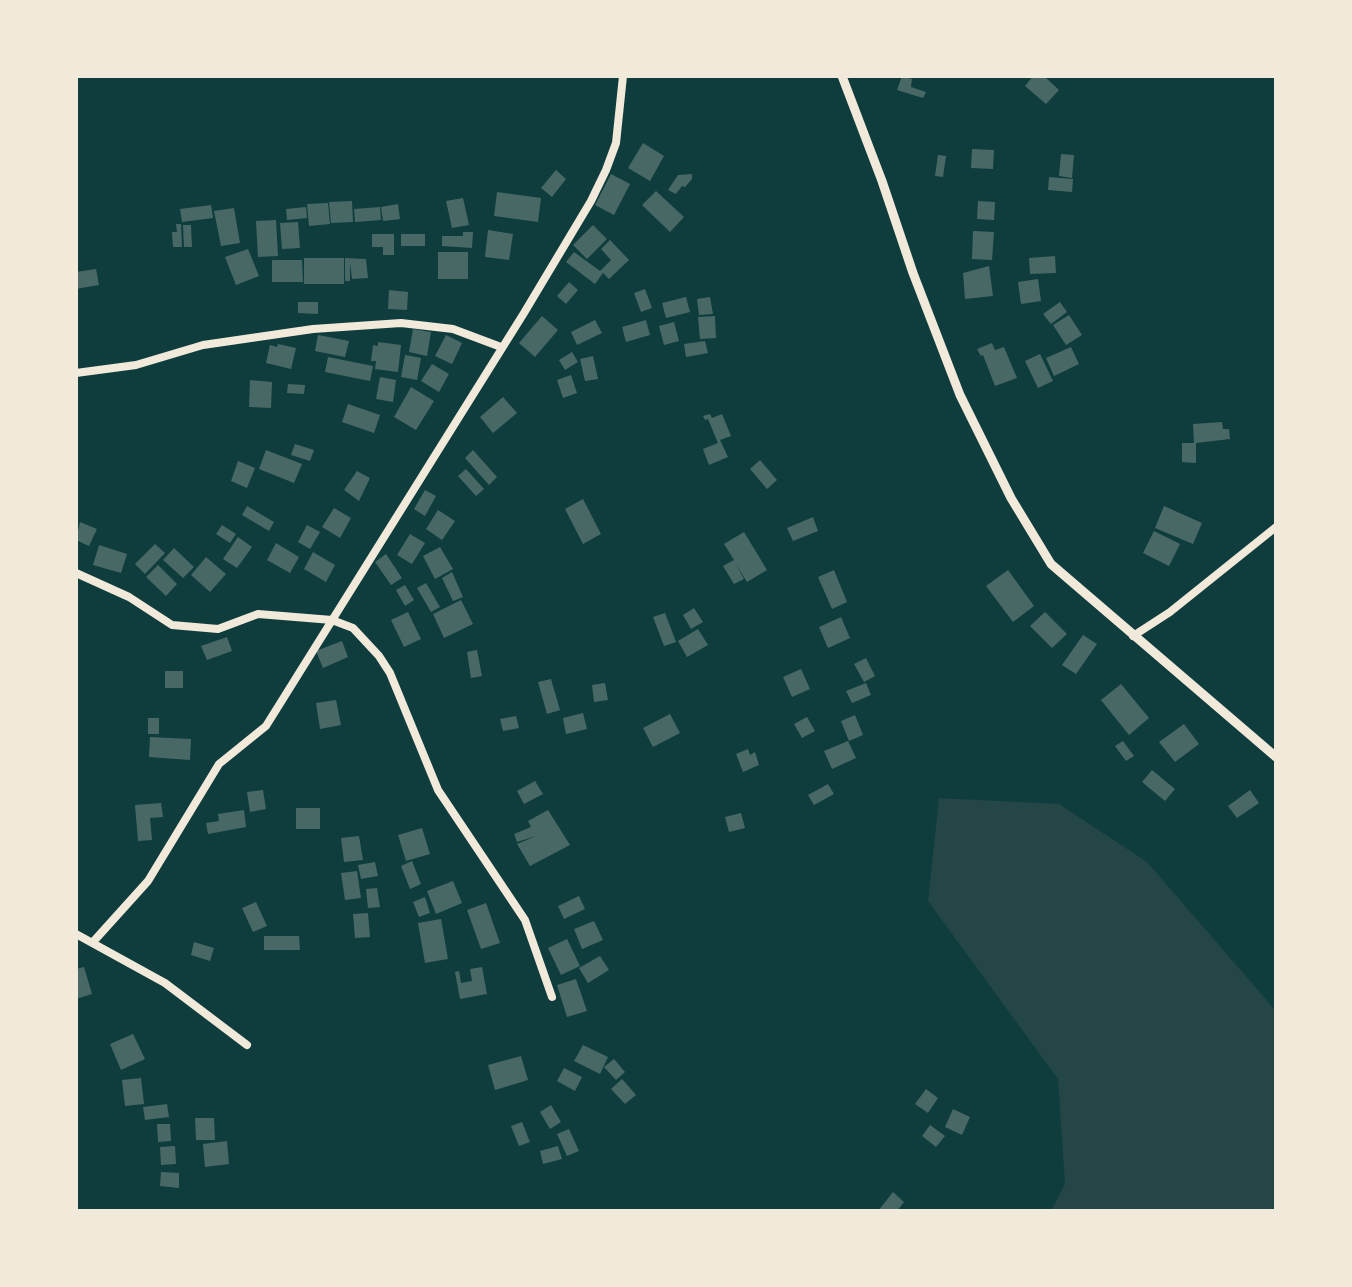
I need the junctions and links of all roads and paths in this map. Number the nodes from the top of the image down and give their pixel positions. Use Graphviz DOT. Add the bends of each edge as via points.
graph roads {
  1 [pos="623,76"];
  2 [pos="842,76"];
  3 [pos="501,347"];
  4 [pos="76,373"];
  5 [pos="1276,527"];
  6 [pos="76,573"];
  7 [pos="332,620"];
  8 [pos="1133,636"];
  9 [pos="1276,757"];
  10 [pos="76,934"];
  11 [pos="93,942"];
  12 [pos="552,997"];
  13 [pos="247,1045"];
  1 -- 3 [label="street" via="616,143 606,170"];
  2 -- 8 [label="street" via="960,395 1011,498 1051,564"];
  3 -- 4 [label="street" via="453,329 401,323 203,345 136,365"];
  3 -- 7 [label="street"];
  5 -- 8 [label="street"];
  6 -- 7 [label="street" via="129,597 172,625 218,629 258,614"];
  7 -- 11 [label="street" via="266,726 219,764 148,881"];
  7 -- 12 [label="street" via="353,628 390,673 438,790 525,920"];
  8 -- 9 [label="street"];
  10 -- 11 [label="street"];
  11 -- 13 [label="street" via="165,983"];
}
